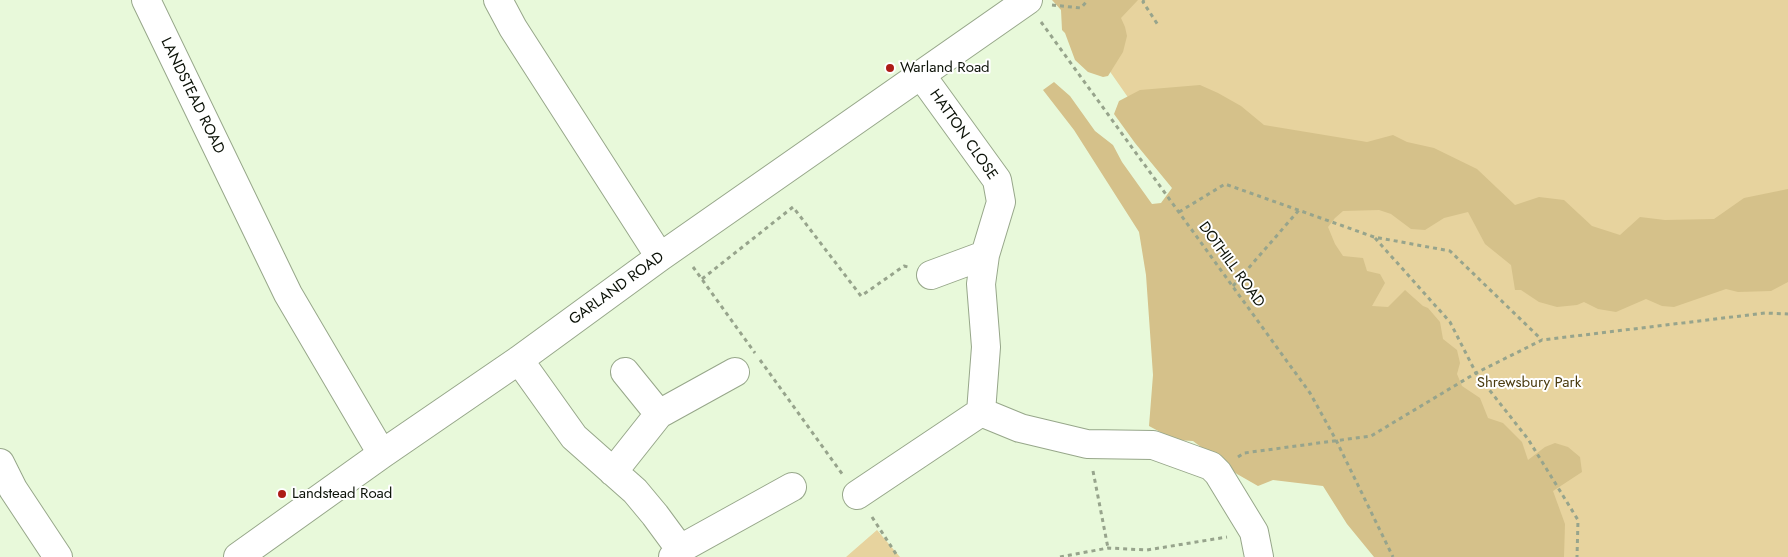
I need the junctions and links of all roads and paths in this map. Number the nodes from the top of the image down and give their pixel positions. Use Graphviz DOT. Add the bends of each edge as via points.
graph roads {
  1 [pos="146,0"];
  2 [pos="498,0"];
  3 [pos="1088,0"];
  4 [pos="1144,0"];
  5 [pos="1027,1"];
  6 [pos="1158,25"];
  7 [pos="921,75"];
  8 [pos="1299,210"];
  9 [pos="1179,212"];
  10 [pos="1374,238"];
  11 [pos="669,252"];
  12 [pos="985,255"];
  13 [pos="931,275"];
  14 [pos="702,279"];
  15 [pos="1233,286"];
  16 [pos="1788,314"];
  17 [pos="1542,340"];
  18 [pos="519,360"];
  19 [pos="625,372"];
  20 [pos="735,372"];
  21 [pos="1476,373"];
  22 [pos="981,412"];
  23 [pos="658,414"];
  24 [pos="1336,440"];
  25 [pos="1087,444"];
  26 [pos="382,454"];
  27 [pos="0,463"];
  28 [pos="613,472"];
  29 [pos="1218,473"];
  30 [pos="792,487"];
  31 [pos="857,495"];
  32 [pos="1257,544"];
  33 [pos="1108,548"];
  34 [pos="676,553"];
  35 [pos="58,557"];
  36 [pos="238,557"];
  37 [pos="898,557"];
  38 [pos="1060,557"];
  39 [pos="1393,557"];
  40 [pos="1577,557"];
  1 -- 26 [label="street, LANDSTEAD ROAD" via="288,294"];
  2 -- 11 [label="street" via="513,28"];
  3 -- 5 [label="path" via="1081,8"];
  4 -- 6 [label="path"];
  5 -- 7 [label="street, GARLAND ROAD"];
  5 -- 9 [label="path, DOTHILL ROAD"];
  7 -- 11 [label="street, GARLAND ROAD"];
  7 -- 12 [label="street, HATTON CLOSE" via="997,180 1001,202"];
  8 -- 9 [label="path" via="1225,184"];
  8 -- 10 [label="path"];
  8 -- 15 [label="path"];
  9 -- 15 [label="path, DOTHILL ROAD"];
  10 -- 17 [label="path" via="1450,251"];
  10 -- 21 [label="path" via="1450,322"];
  11 -- 14 [label="path"];
  11 -- 18 [label="street, GARLAND ROAD"];
  12 -- 13 [label="street"];
  12 -- 22 [label="street, HATTON CLOSE" via="982,284 986,347"];
  13 -- 14 [label="path" via="904,266 861,296 793,207"];
  14 -- 31 [label="path"];
  15 -- 24 [label="path, DOTHILL ROAD" via="1310,393"];
  16 -- 17 [label="path" via="1765,313"];
  17 -- 21 [label="path"];
  18 -- 26 [label="street, GARLAND ROAD"];
  18 -- 28 [label="street" via="574,437"];
  19 -- 23 [label="street"];
  20 -- 23 [label="street"];
  21 -- 24 [label="path" via="1371,436"];
  21 -- 40 [label="path" via="1528,439 1578,520"];
  22 -- 25 [label="street" via="1020,428"];
  22 -- 31 [label="street"];
  23 -- 28 [label="street"];
  24 -- 29 [label="path" via="1244,453"];
  24 -- 39 [label="path, DOTHILL ROAD"];
  25 -- 29 [label="street" via="1153,445 1211,466"];
  25 -- 33 [label="path"];
  26 -- 36 [label="street, GARLAND ROAD"];
  27 -- 35 [label="street" via="13,489"];
  28 -- 34 [label="street" via="635,491"];
  29 -- 32 [label="street"];
  30 -- 34 [label="street"];
  31 -- 37 [label="path"];
  32 -- 33 [label="path" via="1147,550"];
  33 -- 38 [label="path"];
}
